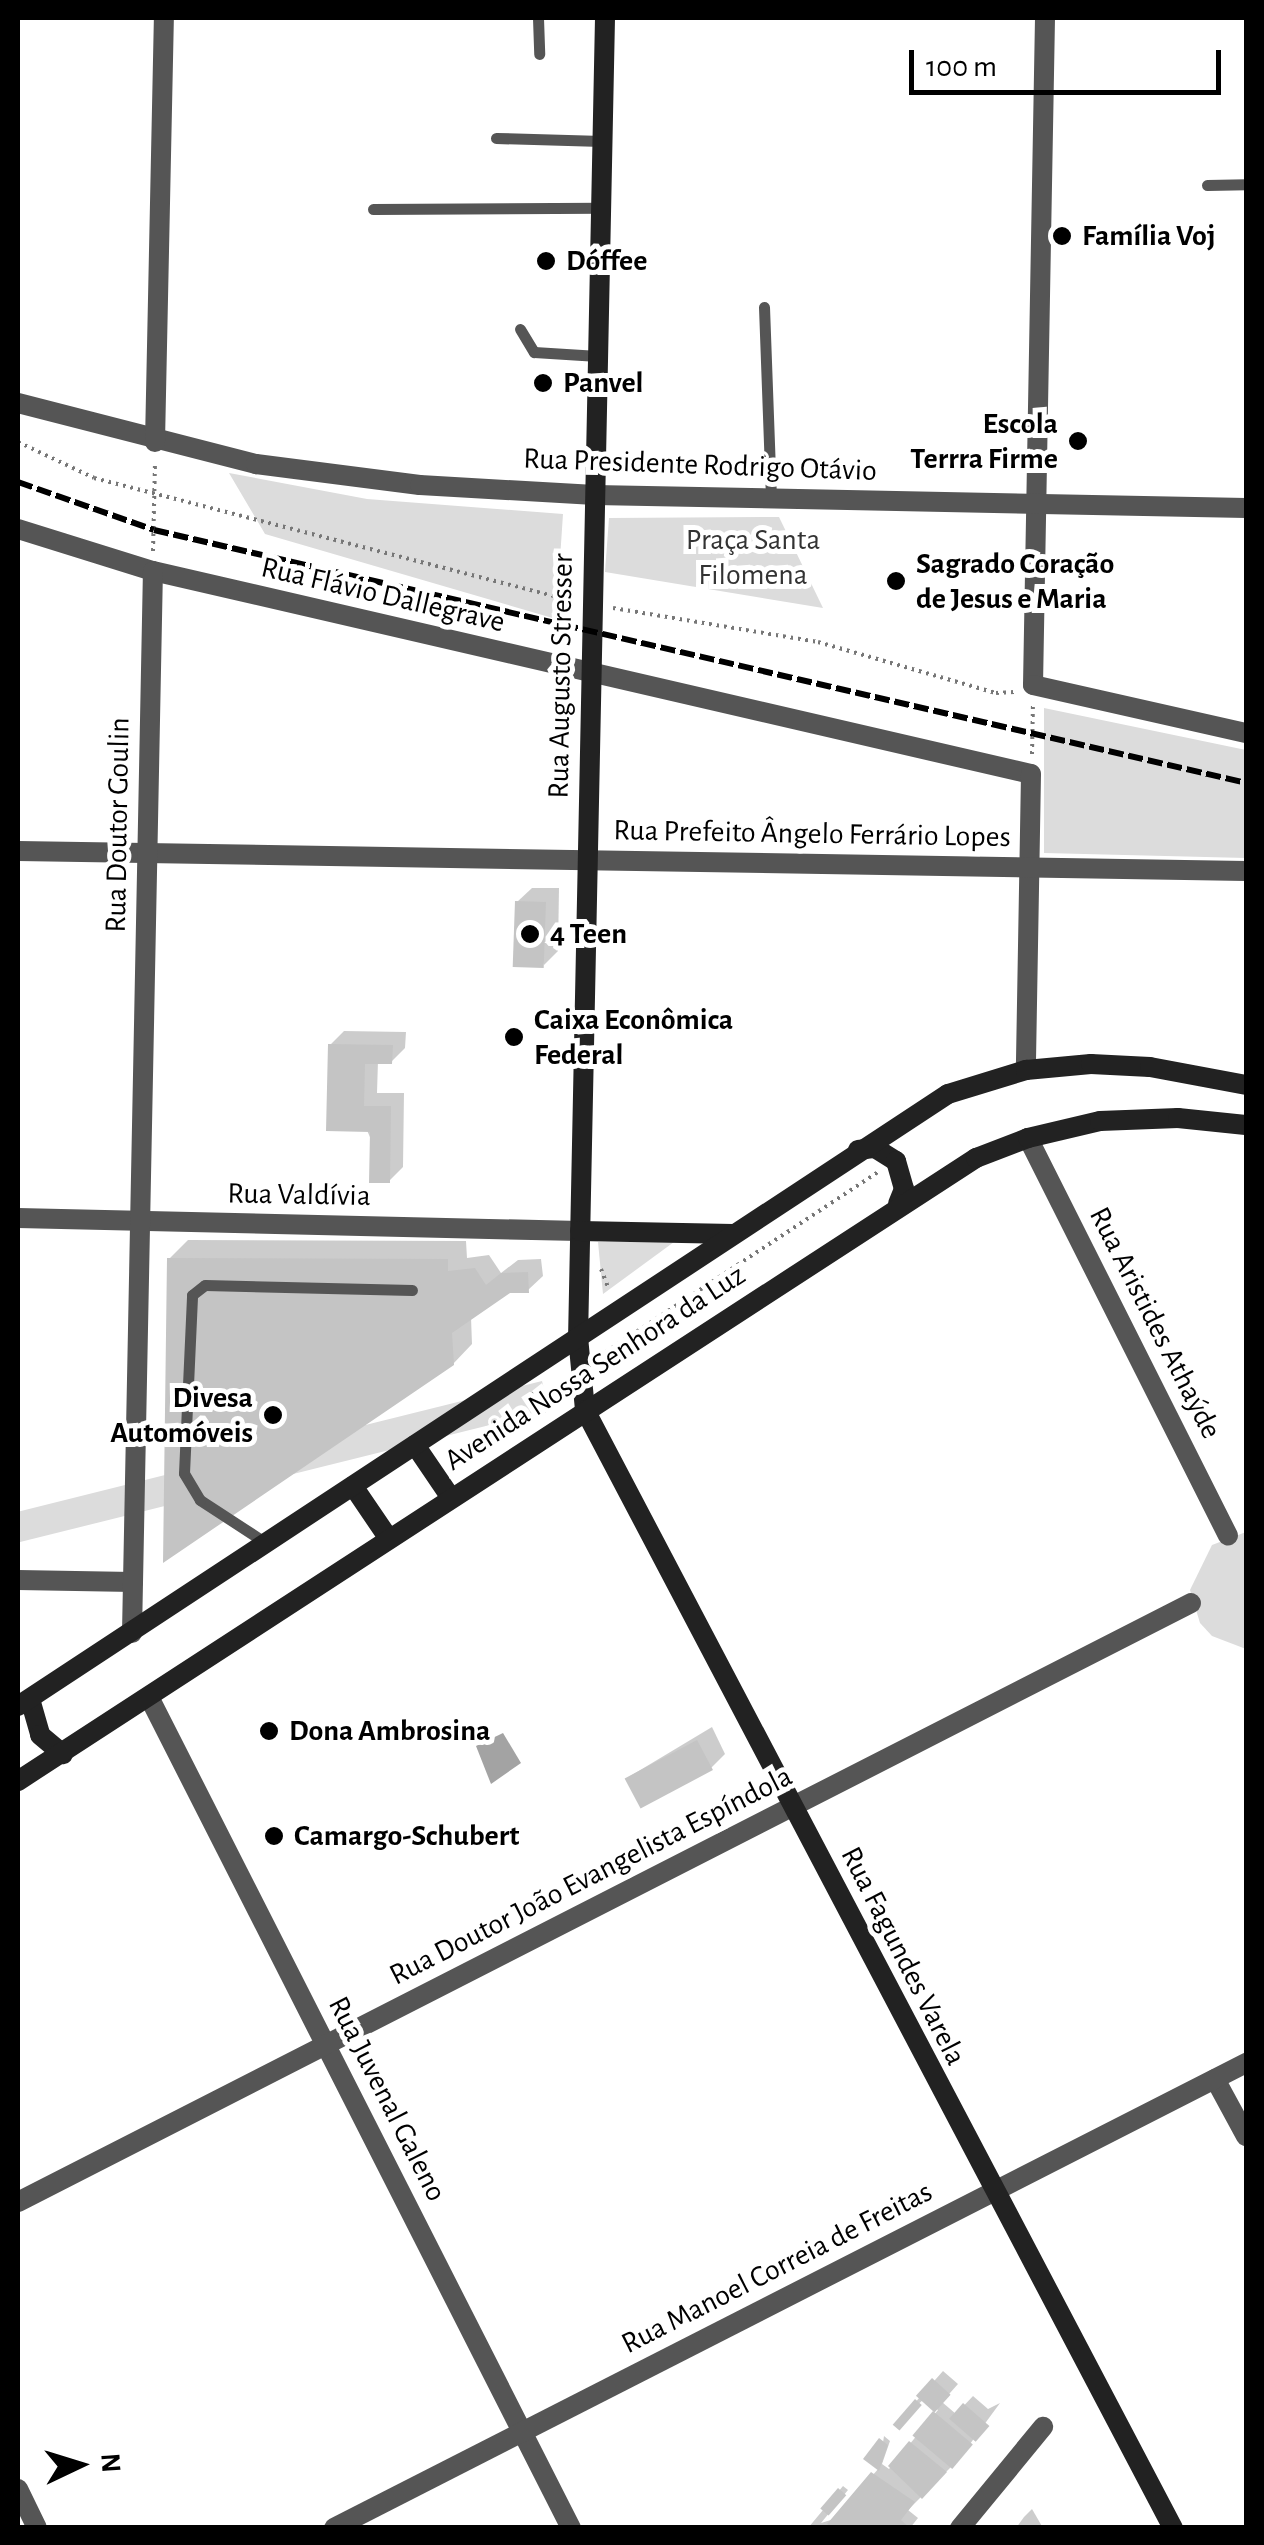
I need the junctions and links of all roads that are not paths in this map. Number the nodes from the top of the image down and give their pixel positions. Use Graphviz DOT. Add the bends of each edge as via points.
graph roads {
  1 [pos="164,18"];
  2 [pos="538,18"];
  3 [pos="605,18"];
  4 [pos="1045,18"];
  5 [pos="538,54"];
  6 [pos="496,138"];
  7 [pos="602,141"];
  8 [pos="1246,184"];
  9 [pos="1206,185"];
  10 [pos="373,208"];
  11 [pos="601,208"];
  12 [pos="764,307"];
  13 [pos="520,329"];
  14 [pos="598,356"];
  15 [pos="18,403"];
  16 [pos="156,442"];
  17 [pos="595,495"];
  18 [pos="771,498"];
  19 [pos="1036,504"];
  20 [pos="1246,508"];
  21 [pos="18,529"];
  22 [pos="153,571"];
  23 [pos="591,675"];
  24 [pos="1246,733"];
  25 [pos="18,851"];
  26 [pos="147,853"];
  27 [pos="588,860"];
  28 [pos="1030,866"];
  29 [pos="1246,871"];
  30 [pos="1026,1070"];
  31 [pos="1246,1085"];
  32 [pos="1246,1125"];
  33 [pos="1028,1138"];
  34 [pos="855,1150"];
  35 [pos="898,1204"];
  36 [pos="18,1218"];
  37 [pos="140,1221"];
  38 [pos="580,1231"];
  39 [pos="733,1234"];
  40 [pos="412,1290"];
  41 [pos="578,1337"];
  42 [pos="586,1410"];
  43 [pos="415,1445"];
  44 [pos="353,1486"];
  45 [pos="451,1498"];
  46 [pos="1228,1535"];
  47 [pos="389,1539"];
  48 [pos="266,1544"];
  49 [pos="18,1580"];
  50 [pos="132,1582"];
  51 [pos="1192,1603"];
  52 [pos="132,1633"];
  53 [pos="149,1697"];
  54 [pos="24,1702"];
  55 [pos="63,1754"];
  56 [pos="18,1782"];
  57 [pos="792,1807"];
  58 [pos="326,2044"];
  59 [pos="1246,2063"];
  60 [pos="1215,2079"];
  61 [pos="1246,2136"];
  62 [pos="992,2192"];
  63 [pos="18,2202"];
  64 [pos="1043,2428"];
  65 [pos="522,2432"];
  66 [pos="18,2489"];
  67 [pos="37,2528"];
  68 [pos="334,2528"];
  69 [pos="570,2528"];
  70 [pos="960,2528"];
  71 [pos="1173,2528"];
  1 -- 16 [label="street"];
  2 -- 5 [label="lane"];
  3 -- 7 [label="main road, Rua Augusto Stresser"];
  4 -- 19 [label="street"];
  6 -- 7 [label="lane"];
  7 -- 11 [label="main road, Rua Augusto Stresser"];
  8 -- 9 [label="lane"];
  10 -- 11 [label="lane"];
  11 -- 14 [label="main road, Rua Augusto Stresser"];
  12 -- 18 [label="lane"];
  13 -- 14 [label="lane" via="534,352"];
  14 -- 17 [label="main road, Rua Augusto Stresser"];
  15 -- 16 [label="street, Rua Presidente Rodrigo Otávio"];
  16 -- 17 [label="street, Rua Presidente Rodrigo Otávio" via="364,480"];
  17 -- 18 [label="street, Rua Presidente Rodrigo Otávio"];
  17 -- 23 [label="main road, Rua Augusto Stresser"];
  18 -- 19 [label="street, Rua Presidente Rodrigo Otávio"];
  19 -- 20 [label="street, Rua Presidente Rodrigo Otávio"];
  19 -- 24 [label="street" via="1033,685"];
  21 -- 22 [label="street, Rua Flávio Dallegrave"];
  22 -- 23 [label="street, Rua Flávio Dallegrave"];
  22 -- 26 [label="street, Rua Doutor Goulin"];
  23 -- 27 [label="main road, Rua Augusto Stresser"];
  23 -- 28 [label="street, Rua Flávio Dallegrave" via="1031,774"];
  25 -- 26 [label="street, Rua Prefeito Ângelo Ferrário Lopes"];
  26 -- 27 [label="street, Rua Prefeito Ângelo Ferrário Lopes"];
  26 -- 37 [label="street, Rua Doutor Goulin"];
  27 -- 28 [label="street, Rua Prefeito Ângelo Ferrário Lopes"];
  27 -- 38 [label="main road, Rua Augusto Stresser"];
  28 -- 29 [label="street, Rua Prefeito Ângelo Ferrário Lopes"];
  28 -- 30 [label="street"];
  30 -- 31 [label="main road, Avenida Nossa Senhora da Luz" via="1122,1064"];
  30 -- 34 [label="main road, Avenida Nossa Senhora da Luz" via="948,1094"];
  32 -- 33 [label="main road, Avenida Nossa Senhora da Luz" via="1140,1118"];
  33 -- 35 [label="main road, Avenida Nossa Senhora da Luz" via="976,1158"];
  33 -- 46 [label="street, Rua Aristides Athaýde"];
  34 -- 35 [label="main road" via="875,1148 896,1160 904,1189"];
  34 -- 39 [label="main road, Avenida Nossa Senhora da Luz"];
  35 -- 42 [label="main road, Avenida Nossa Senhora da Luz"];
  36 -- 37 [label="street, Rua Valdívia"];
  37 -- 38 [label="street, Rua Valdívia"];
  37 -- 50 [label="street, Rua Doutor Goulin"];
  38 -- 39 [label="main road"];
  38 -- 41 [label="main road, Rua Augusto Stresser"];
  39 -- 41 [label="main road, Avenida Nossa Senhora da Luz"];
  40 -- 48 [label="lane" via="205,1285 192,1295 184,1473 200,1500"];
  41 -- 42 [label="main road, Rua Augusto Stresser"];
  41 -- 43 [label="main road, Avenida Nossa Senhora da Luz"];
  42 -- 45 [label="main road, Avenida Nossa Senhora da Luz"];
  42 -- 57 [label="main road, Rua Fagundes Varela"];
  43 -- 44 [label="main road, Avenida Nossa Senhora da Luz"];
  43 -- 45 [label="main road"];
  44 -- 47 [label="main road"];
  44 -- 48 [label="main road, Avenida Nossa Senhora da Luz"];
  45 -- 47 [label="main road, Avenida Nossa Senhora da Luz"];
  47 -- 53 [label="main road, Avenida Nossa Senhora da Luz"];
  48 -- 52 [label="main road, Avenida Nossa Senhora da Luz"];
  49 -- 50 [label="street"];
  50 -- 52 [label="street, Rua Doutor Goulin"];
  51 -- 57 [label="street, Rua Doutor João Evangelista Espíndola"];
  52 -- 54 [label="main road, Avenida Nossa Senhora da Luz"];
  53 -- 55 [label="main road, Avenida Nossa Senhora da Luz"];
  53 -- 58 [label="street, Rua Juvenal Galeno"];
  54 -- 55 [label="main road" via="40,1734"];
  55 -- 56 [label="main road, Avenida Nossa Senhora da Luz"];
  57 -- 58 [label="street, Rua Doutor João Evangelista Espíndola"];
  57 -- 62 [label="main road, Rua Fagundes Varela"];
  58 -- 63 [label="street, Rua Doutor João Evangelista Espíndola"];
  58 -- 65 [label="street, Rua Juvenal Galeno"];
  59 -- 60 [label="street, Rua Manoel Correia de Freitas"];
  60 -- 61 [label="street"];
  60 -- 62 [label="street, Rua Manoel Correia de Freitas"];
  62 -- 65 [label="street, Rua Manoel Correia de Freitas"];
  62 -- 71 [label="main road, Rua Fagundes Varela"];
  64 -- 70 [label="street"];
  65 -- 68 [label="street, Rua Manoel Correia de Freitas"];
  65 -- 69 [label="street, Rua Juvenal Galeno"];
  66 -- 67 [label="street"];
}
